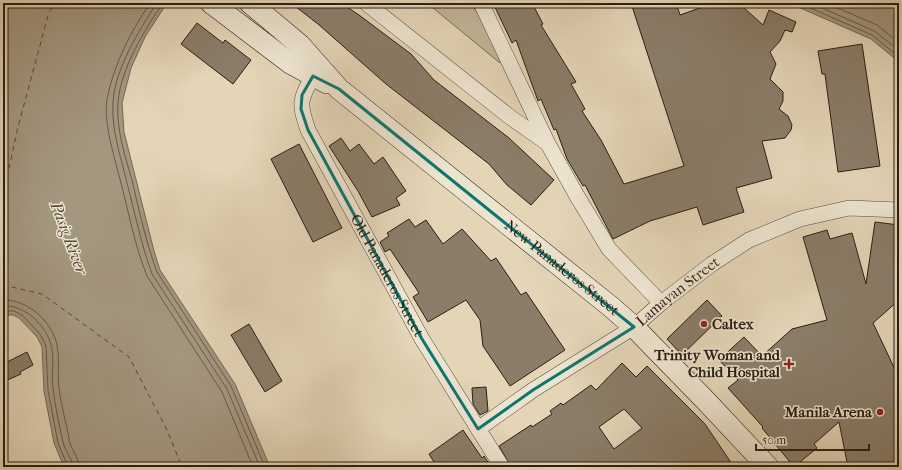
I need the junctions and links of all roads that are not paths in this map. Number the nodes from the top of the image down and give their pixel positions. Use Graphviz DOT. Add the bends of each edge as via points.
graph roads {
  1 [pos="212,3"];
  2 [pos="250,3"];
  3 [pos="366,3"];
  4 [pos="481,3"];
  5 [pos="313,76"];
  6 [pos="338,89"];
  7 [pos="548,144"];
  8 [pos="899,210"];
  9 [pos="662,303"];
  10 [pos="634,327"];
  11 [pos="478,429"];
  12 [pos="502,467"];
  13 [pos="768,467"];
  1 -- 5 [label="main road, New Panaderos Street" via="262,43"];
  2 -- 6 [label="main road, New Panaderos Street" via="300,45"];
  3 -- 7 [label="street"];
  4 -- 7 [label="street"];
  5 -- 6 [label="main road, New Panaderos Street"];
  5 -- 11 [label="street, Old Panaderos Street" via="302,95 301,110 308,130 422,339"];
  6 -- 10 [label="main road, New Panaderos Street" via="559,264"];
  7 -- 9 [label="street" via="609,249"];
  8 -- 9 [label="street, Lamayan Street" via="850,208 800,218 749,240 712,264"];
  9 -- 10 [label="street, Lamayan Street"];
  10 -- 11 [label="street, Lamayan Street" via="533,390"];
  10 -- 13 [label="main road, New Panaderos Street"];
  11 -- 12 [label="street, Old Panaderos Street"];
}
